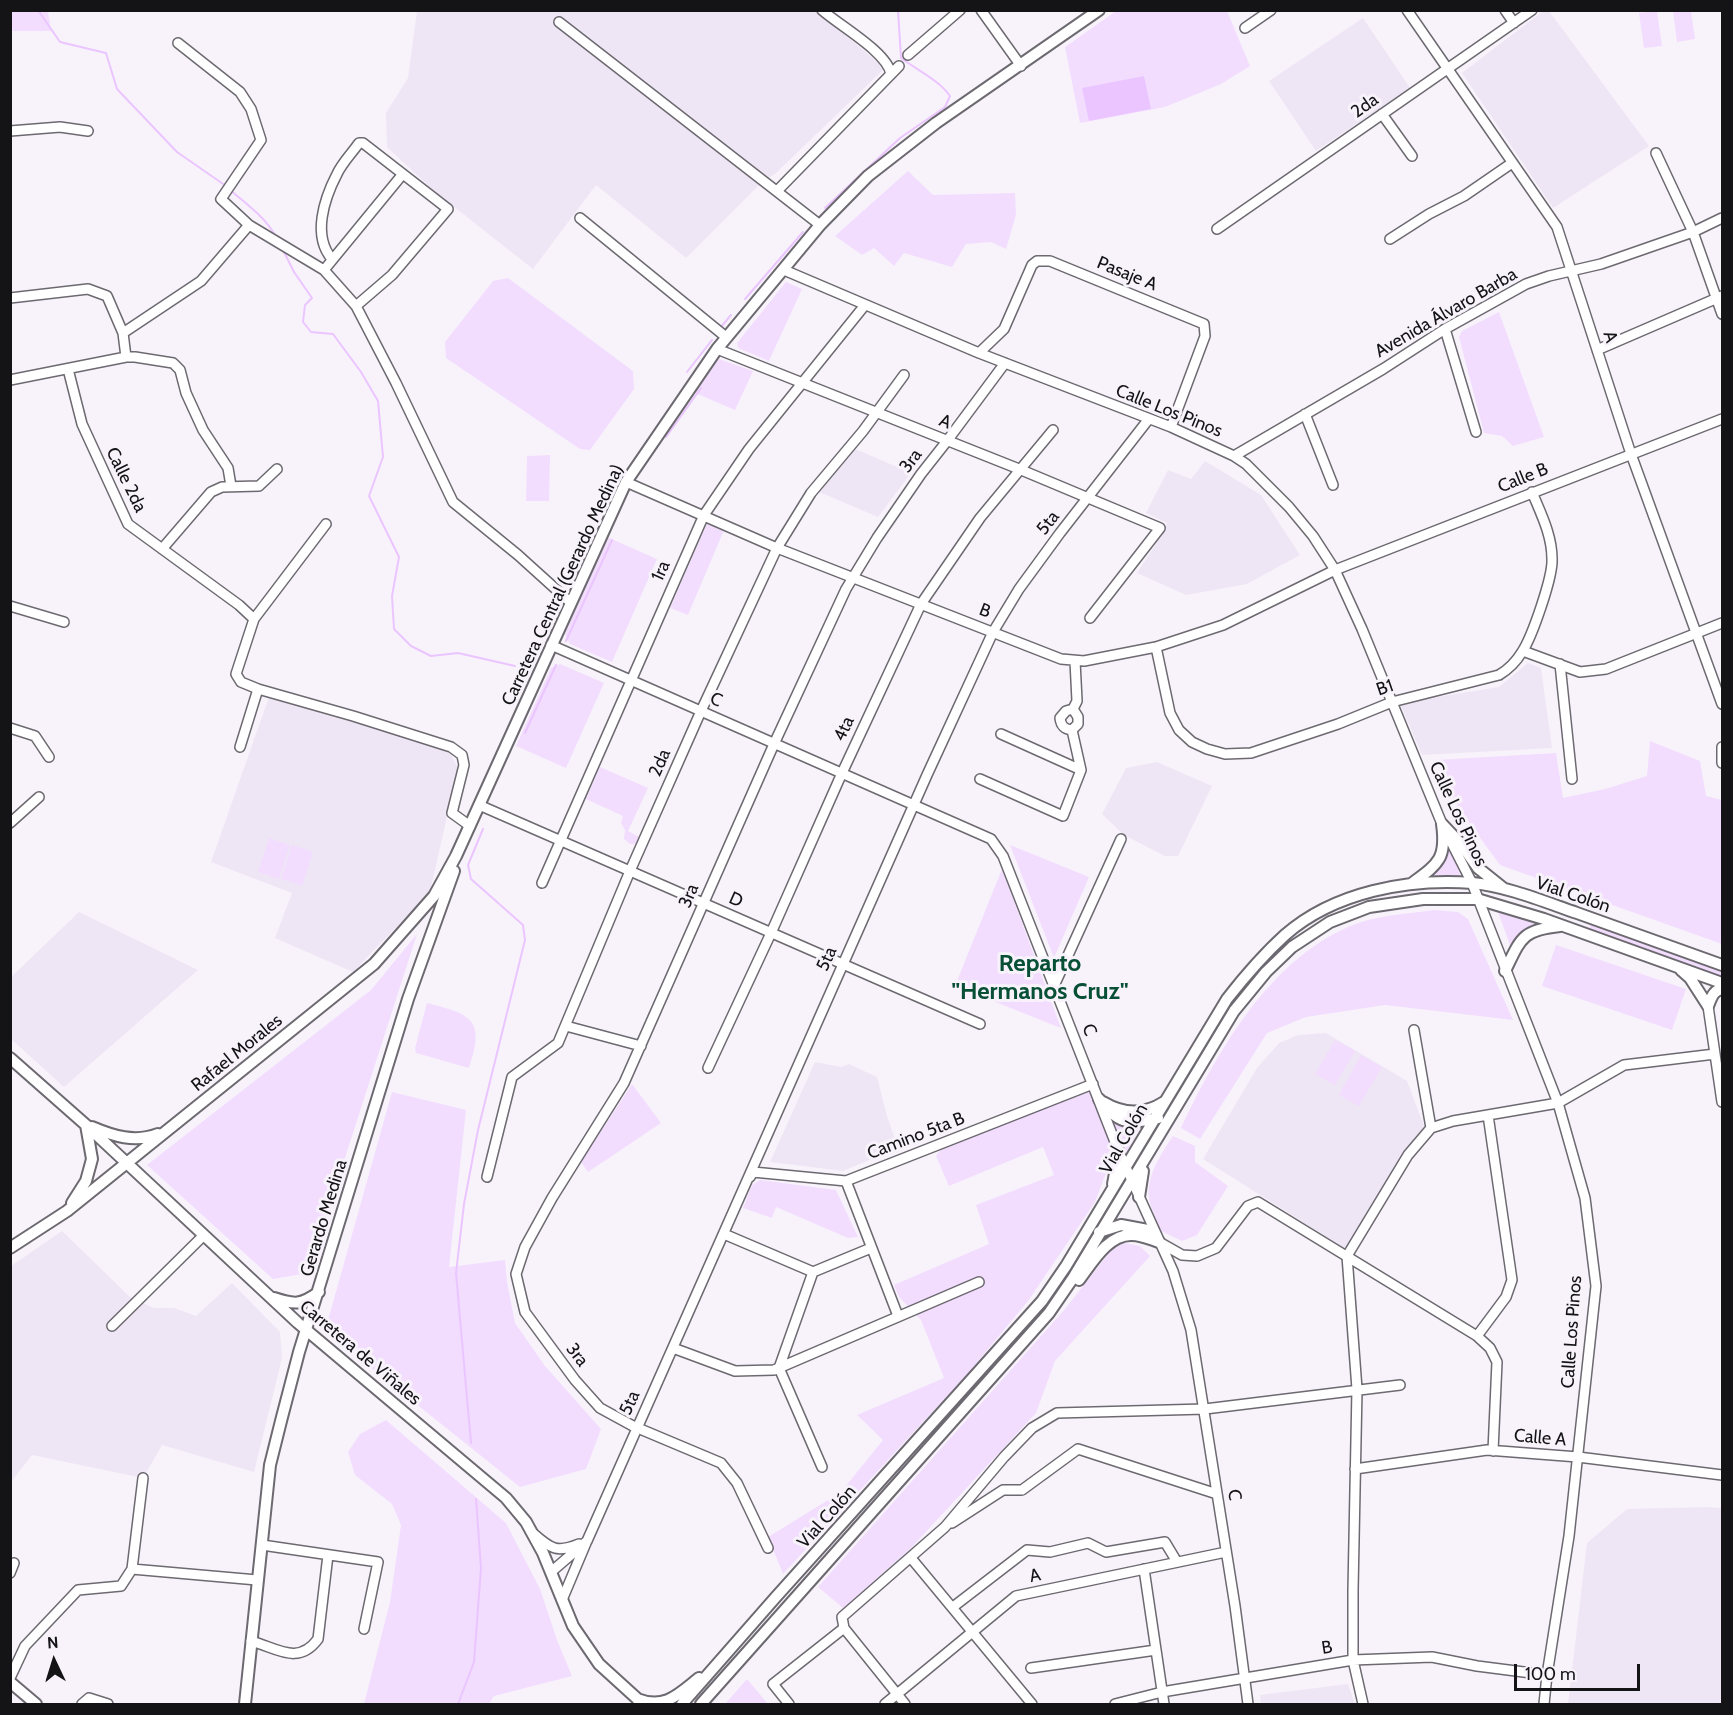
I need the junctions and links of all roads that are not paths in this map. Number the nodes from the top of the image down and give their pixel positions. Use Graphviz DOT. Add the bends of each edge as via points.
graph roads {
  1 [pos="822,10"];
  2 [pos="960,10"];
  3 [pos="981,10"];
  4 [pos="1099,10"];
  5 [pos="1271,10"];
  6 [pos="1407,10"];
  7 [pos="1506,10"];
  8 [pos="1532,10"];
  9 [pos="559,22"];
  10 [pos="1514,23"];
  11 [pos="1245,28"];
  12 [pos="178,43"];
  13 [pos="908,55"];
  14 [pos="899,66"];
  15 [pos="1021,66"];
  16 [pos="1447,69"];
  17 [pos="891,74"];
  18 [pos="1382,114"];
  19 [pos="10,131"];
  20 [pos="88,131"];
  21 [pos="1656,153"];
  22 [pos="1412,156"];
  23 [pos="1512,163"];
  24 [pos="402,174"];
  25 [pos="777,191"];
  26 [pos="580,218"];
  27 [pos="1722,218"];
  28 [pos="249,225"];
  29 [pos="820,225"];
  30 [pos="1217,229"];
  31 [pos="1693,232"];
  32 [pos="1390,239"];
  33 [pos="332,260"];
  34 [pos="324,270"];
  35 [pos="784,270"];
  36 [pos="1572,271"];
  37 [pos="1720,297"];
  38 [pos="10,298"];
  39 [pos="865,305"];
  40 [pos="356,306"];
  41 [pos="1722,314"];
  42 [pos="1445,329"];
  43 [pos="123,333"];
  44 [pos="726,337"];
  45 [pos="717,349"];
  46 [pos="1597,350"];
  47 [pos="979,353"];
  48 [pos="126,357"];
  49 [pos="1005,363"];
  50 [pos="68,369"];
  51 [pos="904,375"];
  52 [pos="10,380"];
  53 [pos="803,384"];
  54 [pos="877,413"];
  55 [pos="1305,414"];
  56 [pos="1722,418"];
  57 [pos="1148,420"];
  58 [pos="1171,427"];
  59 [pos="1053,430"];
  60 [pos="1476,432"];
  61 [pos="947,441"];
  62 [pos="1631,454"];
  63 [pos="1234,456"];
  64 [pos="277,469"];
  65 [pos="1019,469"];
  66 [pos="626,482"];
  67 [pos="1332,485"];
  68 [pos="231,486"];
  69 [pos="1532,492"];
  70 [pos="1089,498"];
  71 [pos="704,515"];
  72 [pos="326,524"];
  73 [pos="777,548"];
  74 [pos="162,549"];
  75 [pos="1335,570"];
  76 [pos="853,577"];
  77 [pos="570,602"];
  78 [pos="921,604"];
  79 [pos="10,606"];
  80 [pos="1090,618"];
  81 [pos="254,619"];
  82 [pos="64,622"];
  83 [pos="1722,623"];
  84 [pos="993,632"];
  85 [pos="1695,633"];
  86 [pos="551,645"];
  87 [pos="1156,647"];
  88 [pos="1524,651"];
  89 [pos="1075,661"];
  90 [pos="1560,664"];
  91 [pos="631,681"];
  92 [pos="258,689"];
  93 [pos="1392,702"];
  94 [pos="1722,704"];
  95 [pos="1073,709"];
  96 [pos="701,711"];
  97 [pos="10,728"];
  98 [pos="1072,730"];
  99 [pos="1001,734"];
  100 [pos="774,744"];
  101 [pos="240,747"];
  102 [pos="1722,747"];
  103 [pos="49,757"];
  104 [pos="1722,763"];
  105 [pos="1081,770"];
  106 [pos="842,773"];
  107 [pos="980,779"];
  108 [pos="1572,779"];
  109 [pos="39,797"];
  110 [pos="479,805"];
  111 [pos="915,805"];
  112 [pos="10,823"];
  113 [pos="1442,824"];
  114 [pos="470,826"];
  115 [pos="1121,839"];
  116 [pos="560,841"];
  117 [pos="456,856"];
  118 [pos="630,872"];
  119 [pos="543,883"];
  120 [pos="1472,883"];
  121 [pos="1409,885"];
  122 [pos="1508,891"];
  123 [pos="1477,899"];
  124 [pos="703,904"];
  125 [pos="1564,926"];
  126 [pos="771,933"];
  127 [pos="843,963"];
  128 [pos="1722,965"];
  129 [pos="1676,966"];
  130 [pos="1505,971"];
  131 [pos="1722,983"];
  132 [pos="1054,987"];
  133 [pos="1722,989"];
  134 [pos="1708,1006"];
  135 [pos="980,1024"];
  136 [pos="566,1026"];
  137 [pos="1414,1030"];
  138 [pos="641,1046"];
  139 [pos="1715,1053"];
  140 [pos="10,1058"];
  141 [pos="708,1068"];
  142 [pos="1093,1084"];
  143 [pos="1099,1099"];
  144 [pos="1164,1102"];
  145 [pos="1722,1102"];
  146 [pos="1558,1103"];
  147 [pos="1171,1115"];
  148 [pos="1488,1115"];
  149 [pos="1155,1118"];
  150 [pos="86,1125"];
  151 [pos="1431,1128"];
  152 [pos="168,1129"];
  153 [pos="1155,1142"];
  154 [pos="1119,1152"];
  155 [pos="127,1163"];
  156 [pos="1126,1167"];
  157 [pos="487,1177"];
  158 [pos="748,1179"];
  159 [pos="846,1181"];
  160 [pos="1132,1181"];
  161 [pos="1111,1193"];
  162 [pos="1139,1197"];
  163 [pos="67,1211"];
  164 [pos="1102,1231"];
  165 [pos="1154,1231"];
  166 [pos="724,1234"];
  167 [pos="204,1235"];
  168 [pos="1084,1237"];
  169 [pos="1159,1242"];
  170 [pos="10,1248"];
  171 [pos="872,1248"];
  172 [pos="1347,1256"];
  173 [pos="813,1272"];
  174 [pos="979,1282"];
  175 [pos="319,1292"];
  176 [pos="268,1296"];
  177 [pos="1049,1313"];
  178 [pos="898,1316"];
  179 [pos="112,1326"];
  180 [pos="307,1330"];
  181 [pos="1477,1336"];
  182 [pos="673,1348"];
  183 [pos="779,1368"];
  184 [pos="1400,1385"];
  185 [pos="1357,1389"];
  186 [pos="1205,1409"];
  187 [pos="638,1428"];
  188 [pos="1493,1451"];
  189 [pos="1578,1457"];
  190 [pos="822,1467"];
  191 [pos="1355,1469"];
  192 [pos="1722,1475"];
  193 [pos="143,1478"];
  194 [pos="1217,1494"];
  195 [pos="945,1527"];
  196 [pos="532,1532"];
  197 [pos="587,1541"];
  198 [pos="262,1545"];
  199 [pos="768,1548"];
  200 [pos="1226,1551"];
  201 [pos="328,1555"];
  202 [pos="911,1558"];
  203 [pos="1178,1562"];
  204 [pos="132,1569"];
  205 [pos="1144,1569"];
  206 [pos="551,1572"];
  207 [pos="257,1580"];
  208 [pos="562,1600"];
  209 [pos="952,1607"];
  210 [pos="844,1628"];
  211 [pos="364,1629"];
  212 [pos="973,1632"];
  213 [pos="744,1634"];
  214 [pos="251,1641"];
  215 [pos="1156,1650"];
  216 [pos="1353,1660"];
  217 [pos="1031,1668"];
  218 [pos="1547,1675"];
  219 [pos="1245,1677"];
  220 [pos="10,1680"];
  221 [pos="1162,1692"];
  222 [pos="897,1695"];
  223 [pos="640,1703"];
  224 [pos="36,1704"];
  225 [pos="82,1704"];
  226 [pos="108,1704"];
  227 [pos="245,1704"];
  228 [pos="682,1704"];
  229 [pos="701,1704"];
  230 [pos="789,1704"];
  231 [pos="885,1704"];
  232 [pos="905,1704"];
  233 [pos="1032,1704"];
  234 [pos="1115,1704"];
  235 [pos="1164,1704"];
  236 [pos="1248,1704"];
  237 [pos="1363,1704"];
  238 [pos="1544,1704"];
  1 -- 17 [label="street" via="879,54"];
  2 -- 13 [label="street"];
  3 -- 15 [label="street"];
  4 -- 15 [label="main road, Carretera Central (Gerardo Medina)"];
  5 -- 11 [label="street"];
  6 -- 16 [label="street, A"];
  7 -- 10 [label="street"];
  8 -- 10 [label="street, 2da"];
  9 -- 25 [label="street"];
  10 -- 16 [label="street, 2da"];
  12 -- 28 [label="street" via="240,92 251,109 261,140 221,199"];
  14 -- 17 [label="street"];
  15 -- 29 [label="main road, Carretera Central (Gerardo Medina)" via="936,123 868,176"];
  16 -- 18 [label="street, 2da"];
  16 -- 23 [label="street, A"];
  17 -- 25 [label="street"];
  18 -- 22 [label="street"];
  18 -- 30 [label="street, 2da"];
  19 -- 20 [label="street" via="60,127"];
  21 -- 31 [label="street"];
  23 -- 32 [label="street"];
  23 -- 36 [label="street, A" via="1557,227"];
  24 -- 33 [label="street"];
  24 -- 33 [label="street" via="359,143 337,173 320,222"];
  24 -- 40 [label="street" via="448,209 392,275"];
  25 -- 29 [label="street"];
  26 -- 44 [label="street"];
  27 -- 31 [label="street, Avenida Álvaro Barba"];
  28 -- 34 [label="street"];
  28 -- 43 [label="street" via="201,281"];
  29 -- 35 [label="main road, Carretera Central (Gerardo Medina)"];
  31 -- 36 [label="street, Avenida Álvaro Barba"];
  31 -- 37 [label="street"];
  33 -- 34 [label="street"];
  34 -- 40 [label="street"];
  35 -- 39 [label="street, Calle Los Pinos"];
  35 -- 44 [label="main road, Carretera Central (Gerardo Medina)"];
  36 -- 42 [label="street, Avenida Álvaro Barba" via="1526,284"];
  36 -- 46 [label="street, A"];
  37 -- 41 [label="street"];
  37 -- 46 [label="street"];
  38 -- 43 [label="street" via="88,289 107,296"];
  39 -- 47 [label="street, Calle Los Pinos"];
  39 -- 53 [label="street, 1ra"];
  40 -- 77 [label="street" via="453,502"];
  42 -- 55 [label="street, Avenida Álvaro Barba"];
  42 -- 60 [label="street"];
  43 -- 48 [label="street"];
  44 -- 45 [label="main road, Carretera Central (Gerardo Medina)"];
  45 -- 53 [label="street, A"];
  45 -- 66 [label="main road, Carretera Central (Gerardo Medina)"];
  46 -- 62 [label="street, A"];
  47 -- 49 [label="street, Calle Los Pinos"];
  47 -- 58 [label="street, Pasaje A" via="1004,330 1032,265 1050,261 1204,324 1205,336"];
  48 -- 50 [label="street"];
  48 -- 68 [label="street" via="173,363 180,370 203,430 228,468"];
  49 -- 57 [label="street, Calle Los Pinos"];
  49 -- 61 [label="street, 3ra"];
  50 -- 52 [label="street"];
  50 -- 74 [label="street, Calle 2da" via="82,424 128,524"];
  51 -- 54 [label="street, 2da"];
  53 -- 54 [label="street, A"];
  53 -- 71 [label="street, 1ra" via="749,449"];
  54 -- 61 [label="street, A"];
  54 -- 73 [label="street, 2da" via="811,493"];
  55 -- 63 [label="street, Avenida Álvaro Barba"];
  55 -- 67 [label="street"];
  56 -- 62 [label="street, Calle B"];
  57 -- 58 [label="street, Calle Los Pinos"];
  57 -- 70 [label="street, 5ta"];
  58 -- 63 [label="street, Calle Los Pinos"];
  59 -- 65 [label="street, 4ta"];
  61 -- 65 [label="street, A"];
  61 -- 76 [label="street, 3ra"];
  62 -- 69 [label="street, Calle B"];
  62 -- 85 [label="street, A"];
  63 -- 75 [label="street, Calle Los Pinos" via="1288,507"];
  64 -- 68 [label="street" via="259,486"];
  65 -- 70 [label="street, A"];
  65 -- 78 [label="street, 4ta"];
  66 -- 71 [label="street, B"];
  66 -- 77 [label="main road, Carretera Central (Gerardo Medina)"];
  68 -- 74 [label="street" via="211,492"];
  69 -- 75 [label="street, Calle B"];
  69 -- 88 [label="street, B1" via="1549,534 1552,560 1547,589"];
  70 -- 80 [label="street, A" via="1160,528"];
  70 -- 84 [label="street, 5ta" via="1019,589"];
  71 -- 73 [label="street, B"];
  71 -- 91 [label="street, 1ra"];
  72 -- 81 [label="street"];
  73 -- 76 [label="street, B"];
  73 -- 96 [label="street, 2da"];
  74 -- 81 [label="street, Calle 2da"];
  75 -- 87 [label="street, B" via="1223,625"];
  75 -- 93 [label="street, Calle Los Pinos"];
  76 -- 78 [label="street, B"];
  76 -- 100 [label="street, 3ra"];
  77 -- 86 [label="main road, Carretera Central (Gerardo Medina)"];
  78 -- 84 [label="street, B"];
  78 -- 106 [label="street, 4ta"];
  79 -- 82 [label="street"];
  81 -- 92 [label="street" via="236,674 241,682"];
  83 -- 85 [label="street"];
  84 -- 89 [label="street, B"];
  84 -- 111 [label="street, 5ta"];
  85 -- 90 [label="street" via="1606,669 1580,672"];
  85 -- 94 [label="street, A"];
  86 -- 91 [label="street, C"];
  86 -- 110 [label="main road, Carretera Central (Gerardo Medina)"];
  87 -- 89 [label="street, B"];
  87 -- 93 [label="street, B1" via="1170,713 1179,730 1192,742 1225,754 1251,753"];
  88 -- 90 [label="street"];
  88 -- 93 [label="street, B1" via="1499,675"];
  89 -- 95 [label="street" via="1077,701"];
  90 -- 108 [label="street"];
  91 -- 96 [label="street, C"];
  91 -- 116 [label="street, 1ra"];
  92 -- 101 [label="street"];
  92 -- 114 [label="street" via="451,747 462,755 464,765 452,813"];
  93 -- 113 [label="street, Calle Los Pinos"];
  95 -- 98 [label="street" via="1078,724"];
  95 -- 98 [label="street" via="1060,718 1061,725"];
  96 -- 100 [label="street, C"];
  96 -- 118 [label="street, 2da"];
  97 -- 103 [label="street" via="35,736"];
  98 -- 105 [label="street"];
  99 -- 105 [label="street"];
  100 -- 106 [label="street, C"];
  100 -- 124 [label="street, 3ra"];
  102 -- 104 [label="street"];
  105 -- 107 [label="street" via="1063,816"];
  106 -- 111 [label="street, C"];
  106 -- 126 [label="street, 4ta"];
  109 -- 112 [label="street"];
  110 -- 114 [label="main road, Carretera Central (Gerardo Medina)"];
  110 -- 116 [label="street, D"];
  111 -- 127 [label="street, 5ta"];
  111 -- 132 [label="street, C" via="991,839 1003,856"];
  113 -- 120 [label="street, Calle Los Pinos"];
  113 -- 121 [label="main road" via="1441,858"];
  113 -- 122 [label="main road" via="1478,868"];
  114 -- 117 [label="main road, Carretera Central (Gerardo Medina)"];
  115 -- 132 [label="street"];
  116 -- 118 [label="street, D"];
  116 -- 119 [label="street, 1ra"];
  117 -- 152 [label="main road, Rafael Morales" via="434,896 374,964"];
  117 -- 175 [label="main road, Gerardo Medina"];
  118 -- 124 [label="street, D"];
  118 -- 136 [label="street, 2da"];
  120 -- 121 [label="main road, Vial Colón"];
  120 -- 122 [label="main road, Vial Colón"];
  120 -- 123 [label="street, Calle Los Pinos"];
  121 -- 144 [label="main road, Vial Colón" via="1368,892 1327,908 1286,934 1255,963 1227,999"];
  122 -- 128 [label="main road, Vial Colón"];
  123 -- 125 [label="main road, Vial Colón"];
  123 -- 130 [label="street, Calle Los Pinos"];
  123 -- 147 [label="main road, Vial Colón" via="1424,899 1369,908 1330,922 1292,947 1234,1011"];
  124 -- 126 [label="street, D"];
  124 -- 138 [label="street, 3ra"];
  125 -- 129 [label="main road, Vial Colón"];
  125 -- 130 [label="main road" via="1530,932 1517,946"];
  126 -- 127 [label="street, D"];
  126 -- 141 [label="street, 4ta"];
  127 -- 135 [label="street, D"];
  127 -- 158 [label="street, 5ta"];
  129 -- 131 [label="main road, Vial Colón"];
  129 -- 134 [label="main road" via="1690,978"];
  130 -- 146 [label="street, Calle Los Pinos"];
  132 -- 142 [label="street, C"];
  133 -- 134 [label="main road" via="1712,995"];
  134 -- 139 [label="street"];
  136 -- 138 [label="street"];
  136 -- 157 [label="street, 2da" via="558,1044 512,1077"];
  137 -- 151 [label="street"];
  138 -- 187 [label="street, 3ra" via="624,1083 525,1247 516,1274 525,1312 575,1380 600,1408"];
  139 -- 145 [label="street"];
  139 -- 146 [label="street" via="1624,1065"];
  140 -- 150 [label="main road, Carretera de Viñales"];
  142 -- 143 [label="street, C"];
  142 -- 159 [label="street, Camino 5ta B"];
  143 -- 144 [label="main road" via="1120,1110 1138,1113"];
  143 -- 149 [label="main road" via="1113,1116 1125,1122"];
  143 -- 154 [label="street, C"];
  144 -- 149 [label="main road, Vial Colón"];
  146 -- 148 [label="street"];
  146 -- 189 [label="street, Calle Los Pinos" via="1585,1198 1596,1286"];
  147 -- 149 [label="main road"];
  147 -- 153 [label="main road, Vial Colón"];
  148 -- 151 [label="street"];
  148 -- 181 [label="street" via="1512,1280 1506,1297"];
  149 -- 156 [label="main road, Vial Colón"];
  150 -- 152 [label="main road" via="116,1137 147,1138"];
  150 -- 155 [label="main road, Carretera de Viñales"];
  150 -- 163 [label="main road" via="92,1159 86,1181"];
  151 -- 172 [label="street" via="1408,1155"];
  152 -- 155 [label="main road, Rafael Morales"];
  153 -- 160 [label="main road, Vial Colón"];
  153 -- 162 [label="main road" via="1141,1177"];
  154 -- 156 [label="street, C"];
  154 -- 161 [label="main road"];
  155 -- 163 [label="main road, Rafael Morales"];
  155 -- 167 [label="main road, Carretera de Viñales"];
  156 -- 160 [label="street, C"];
  156 -- 161 [label="main road, Vial Colón"];
  158 -- 159 [label="street, Camino 5ta B" via="753,1172"];
  158 -- 166 [label="street, 5ta"];
  159 -- 171 [label="street"];
  160 -- 162 [label="street, C"];
  160 -- 164 [label="main road, Vial Colón"];
  161 -- 168 [label="main road, Vial Colón"];
  162 -- 165 [label="street, C"];
  163 -- 170 [label="main road, Rafael Morales"];
  164 -- 165 [label="main road" via="1121,1225"];
  164 -- 168 [label="main road"];
  164 -- 177 [label="main road, Vial Colón"];
  165 -- 169 [label="street, C"];
  166 -- 173 [label="street"];
  166 -- 182 [label="street, 5ta"];
  167 -- 176 [label="main road, Carretera de Viñales"];
  167 -- 179 [label="street"];
  168 -- 213 [label="main road, Vial Colón" via="1042,1301"];
  169 -- 172 [label="street" via="1182,1255 1197,1256 1215,1248 1248,1206 1258,1202"];
  169 -- 177 [label="main road" via="1140,1235 1119,1237 1107,1245"];
  169 -- 186 [label="street, C" via="1173,1271 1191,1330"];
  171 -- 173 [label="street"];
  171 -- 178 [label="street"];
  172 -- 181 [label="street"];
  172 -- 185 [label="street"];
  173 -- 183 [label="street"];
  174 -- 178 [label="street"];
  175 -- 176 [label="main road" via="304,1303"];
  175 -- 180 [label="main road, Gerardo Medina"];
  176 -- 180 [label="main road, Carretera de Viñales"];
  177 -- 229 [label="main road, Vial Colón"];
  178 -- 183 [label="street"];
  180 -- 196 [label="main road, Carretera de Viñales" via="506,1498"];
  180 -- 198 [label="main road, Gerardo Medina" via="270,1465"];
  181 -- 188 [label="street" via="1497,1362"];
  182 -- 183 [label="street" via="735,1371"];
  182 -- 187 [label="street, 5ta"];
  183 -- 190 [label="street"];
  184 -- 185 [label="street"];
  185 -- 186 [label="street"];
  185 -- 191 [label="street"];
  186 -- 194 [label="street, C"];
  186 -- 195 [label="street" via="1057,1413 1032,1428"];
  187 -- 197 [label="street, 5ta"];
  187 -- 199 [label="street, 3ra" via="721,1463 737,1483"];
  188 -- 189 [label="street, Calle A"];
  188 -- 191 [label="street, Calle A"];
  189 -- 192 [label="street, Calle A"];
  189 -- 218 [label="street, Calle Los Pinos"];
  191 -- 216 [label="street"];
  193 -- 204 [label="street"];
  194 -- 195 [label="street" via="1078,1449 1022,1490 1004,1490"];
  194 -- 200 [label="street, C"];
  195 -- 202 [label="street"];
  196 -- 197 [label="street" via="548,1547 564,1550"];
  196 -- 206 [label="main road, Carretera de Viñales"];
  197 -- 206 [label="street, 5ta"];
  197 -- 208 [label="street, 5ta"];
  198 -- 201 [label="street"];
  198 -- 207 [label="main road, Gerardo Medina"];
  200 -- 203 [label="street, A"];
  200 -- 219 [label="street, C"];
  201 -- 211 [label="street" via="378,1562"];
  201 -- 214 [label="street" via="318,1639 311,1649 288,1653"];
  202 -- 209 [label="street"];
  202 -- 210 [label="street" via="842,1617"];
  203 -- 205 [label="street, A"];
  203 -- 209 [label="street" via="1165,1542 1106,1552 1088,1543 1050,1552 1027,1550"];
  204 -- 207 [label="street"];
  204 -- 220 [label="street" via="121,1586 78,1590 25,1646"];
  205 -- 212 [label="street, A" via="1016,1596"];
  205 -- 215 [label="street"];
  206 -- 208 [label="main road, Carretera de Viñales"];
  207 -- 214 [label="main road, Gerardo Medina"];
  208 -- 223 [label="main road, Carretera de Viñales" via="573,1626 599,1664"];
  209 -- 212 [label="street"];
  210 -- 222 [label="street"];
  210 -- 230 [label="street" via="773,1684"];
  212 -- 222 [label="street, A"];
  212 -- 233 [label="street"];
  213 -- 223 [label="main road" via="672,1700"];
  213 -- 228 [label="main road, Vial Colón"];
  214 -- 227 [label="main road, Gerardo Medina"];
  215 -- 217 [label="street"];
  215 -- 221 [label="street"];
  216 -- 218 [label="street, B" via="1432,1657"];
  216 -- 219 [label="street, B"];
  216 -- 237 [label="street"];
  218 -- 238 [label="street, Calle Los Pinos"];
  219 -- 221 [label="street, B"];
  219 -- 236 [label="street, C"];
  220 -- 224 [label="main road"];
  221 -- 234 [label="street, B"];
  221 -- 235 [label="street"];
  222 -- 231 [label="street, A"];
  222 -- 232 [label="street"];
  225 -- 226 [label="street" via="89,1698"];
}
